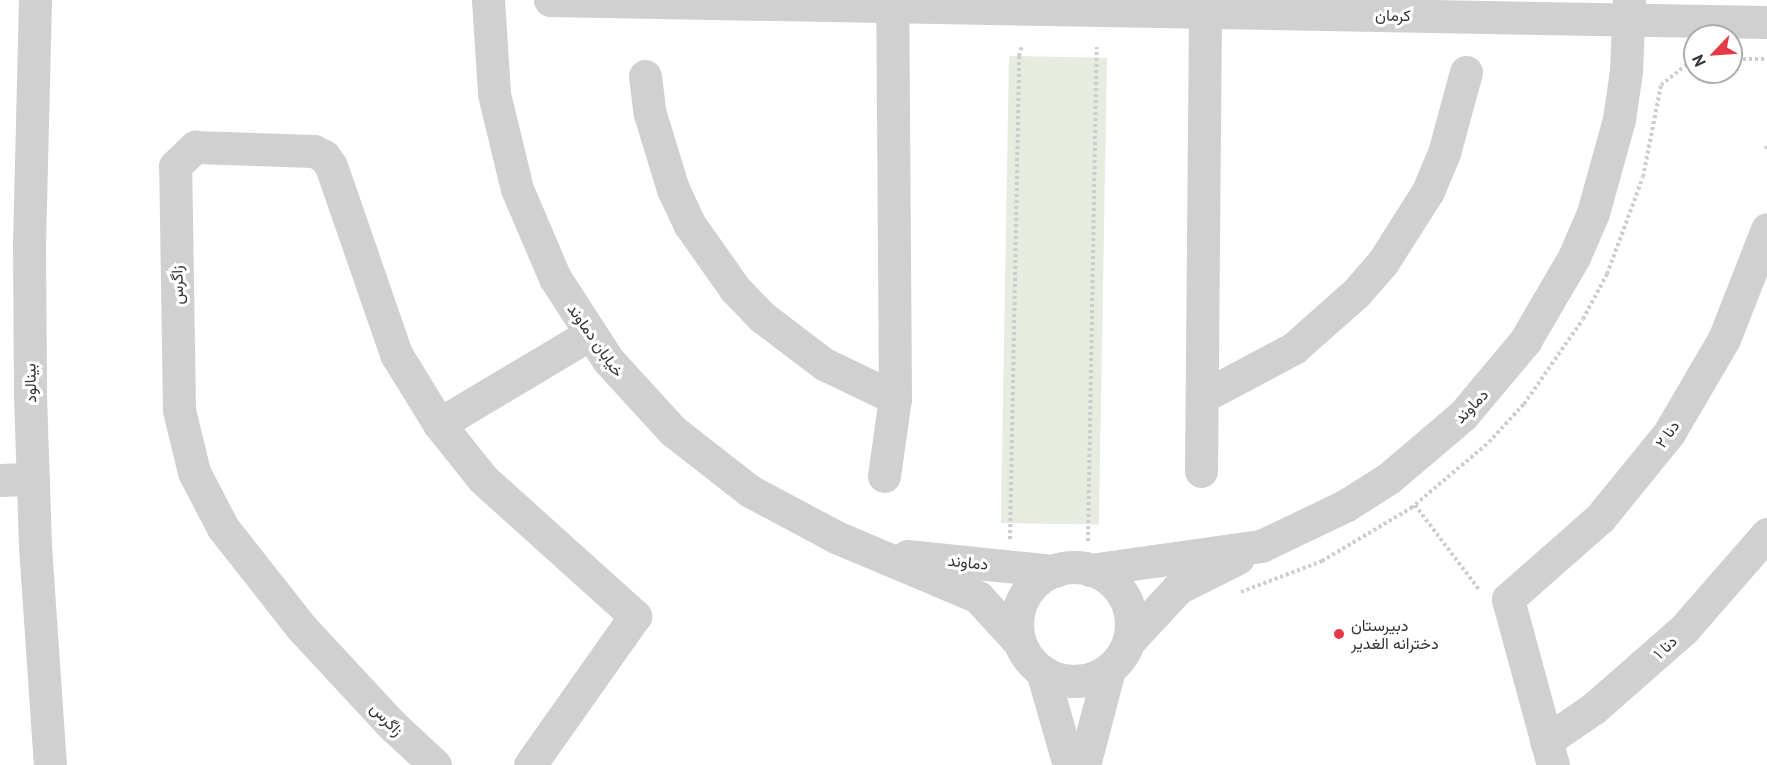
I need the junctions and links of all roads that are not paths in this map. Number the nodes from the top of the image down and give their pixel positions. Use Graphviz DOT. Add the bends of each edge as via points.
graph roads {
  1 [pos="35,0"];
  2 [pos="488,0"];
  3 [pos="550,0"];
  4 [pos="630,1"];
  5 [pos="899,3"];
  6 [pos="1062,5"];
  7 [pos="1215,8"];
  8 [pos="1493,8"];
  9 [pos="1629,10"];
  10 [pos="1767,22"];
  11 [pos="1466,72"];
  12 [pos="645,76"];
  13 [pos="1767,229"];
  14 [pos="590,334"];
  15 [pos="1202,397"];
  16 [pos="895,398"];
  17 [pos="439,424"];
  18 [pos="1201,471"];
  19 [pos="885,476"];
  20 [pos="33,479"];
  21 [pos="0,480"];
  22 [pos="1767,534"];
  23 [pos="1261,546"];
  24 [pos="881,554"];
  25 [pos="1089,557"];
  26 [pos="1055,570"];
  27 [pos="1129,641"];
  28 [pos="1020,643"];
  29 [pos="1108,670"];
  30 [pos="1042,671"];
  31 [pos="1549,753"];
  32 [pos="50,765"];
  33 [pos="435,765"];
  34 [pos="530,765"];
  35 [pos="1069,765"];
  36 [pos="1084,765"];
  1 -- 20 [label="street, بینالود" via="29,244"];
  2 -- 14 [label="street, خیابان دماوند" via="494,94 517,189 555,278"];
  3 -- 4 [label="street, کرمان"];
  4 -- 5 [label="street, کرمان"];
  5 -- 6 [label="street, کرمان"];
  5 -- 16 [label="street"];
  6 -- 7 [label="street, کرمان"];
  7 -- 8 [label="street, کرمان"];
  7 -- 15 [label="street"];
  8 -- 9 [label="street, کرمان"];
  9 -- 10 [label="street, کرمان"];
  9 -- 23 [label="street, دماوند" via="1626,71 1608,167 1574,257 1525,341 1470,408 1420,454 1344,506"];
  11 -- 15 [label="street" via="1448,143 1428,191 1383,261 1349,300 1294,348"];
  12 -- 16 [label="street" via="650,114 673,189 690,225 735,289 762,317 808,353 859,383"];
  13 -- 31 [label="street, دنا ۲" via="1724,339 1669,433 1600,518 1495,596"];
  14 -- 17 [label="street"];
  14 -- 24 [label="street, خیابان دماوند" via="639,397 711,463 792,516"];
  15 -- 18 [label="street"];
  16 -- 19 [label="street"];
  17 -- 33 [label="street, زاگرس" via="396,354 331,166 324,156 314,151 195,147 183,155 175,166 179,410 194,472 224,528 301,627 391,724"];
  17 -- 34 [label="street, زاگرس" via="483,479 635,616"];
  20 -- 21 [label="street"];
  20 -- 32 [label="street, بینالود"];
  22 -- 31 [label="street, دنا ۱" via="1684,629"];
  23 -- 25 [label="street, دماوند"];
  23 -- 27 [label="street" via="1178,588"];
  24 -- 26 [label="street, دماوند"];
  24 -- 28 [label="street, خیابان دماوند" via="978,597"];
  25 -- 26 [label="street" via="1073,567"];
  25 -- 27 [label="street" via="1119,590 1131,623"];
  26 -- 28 [label="street" via="1027,592 1017,625"];
  27 -- 29 [label="street"];
  28 -- 30 [label="street"];
  29 -- 30 [label="street" via="1076,681"];
  29 -- 36 [label="street"];
  30 -- 35 [label="street"];
}
